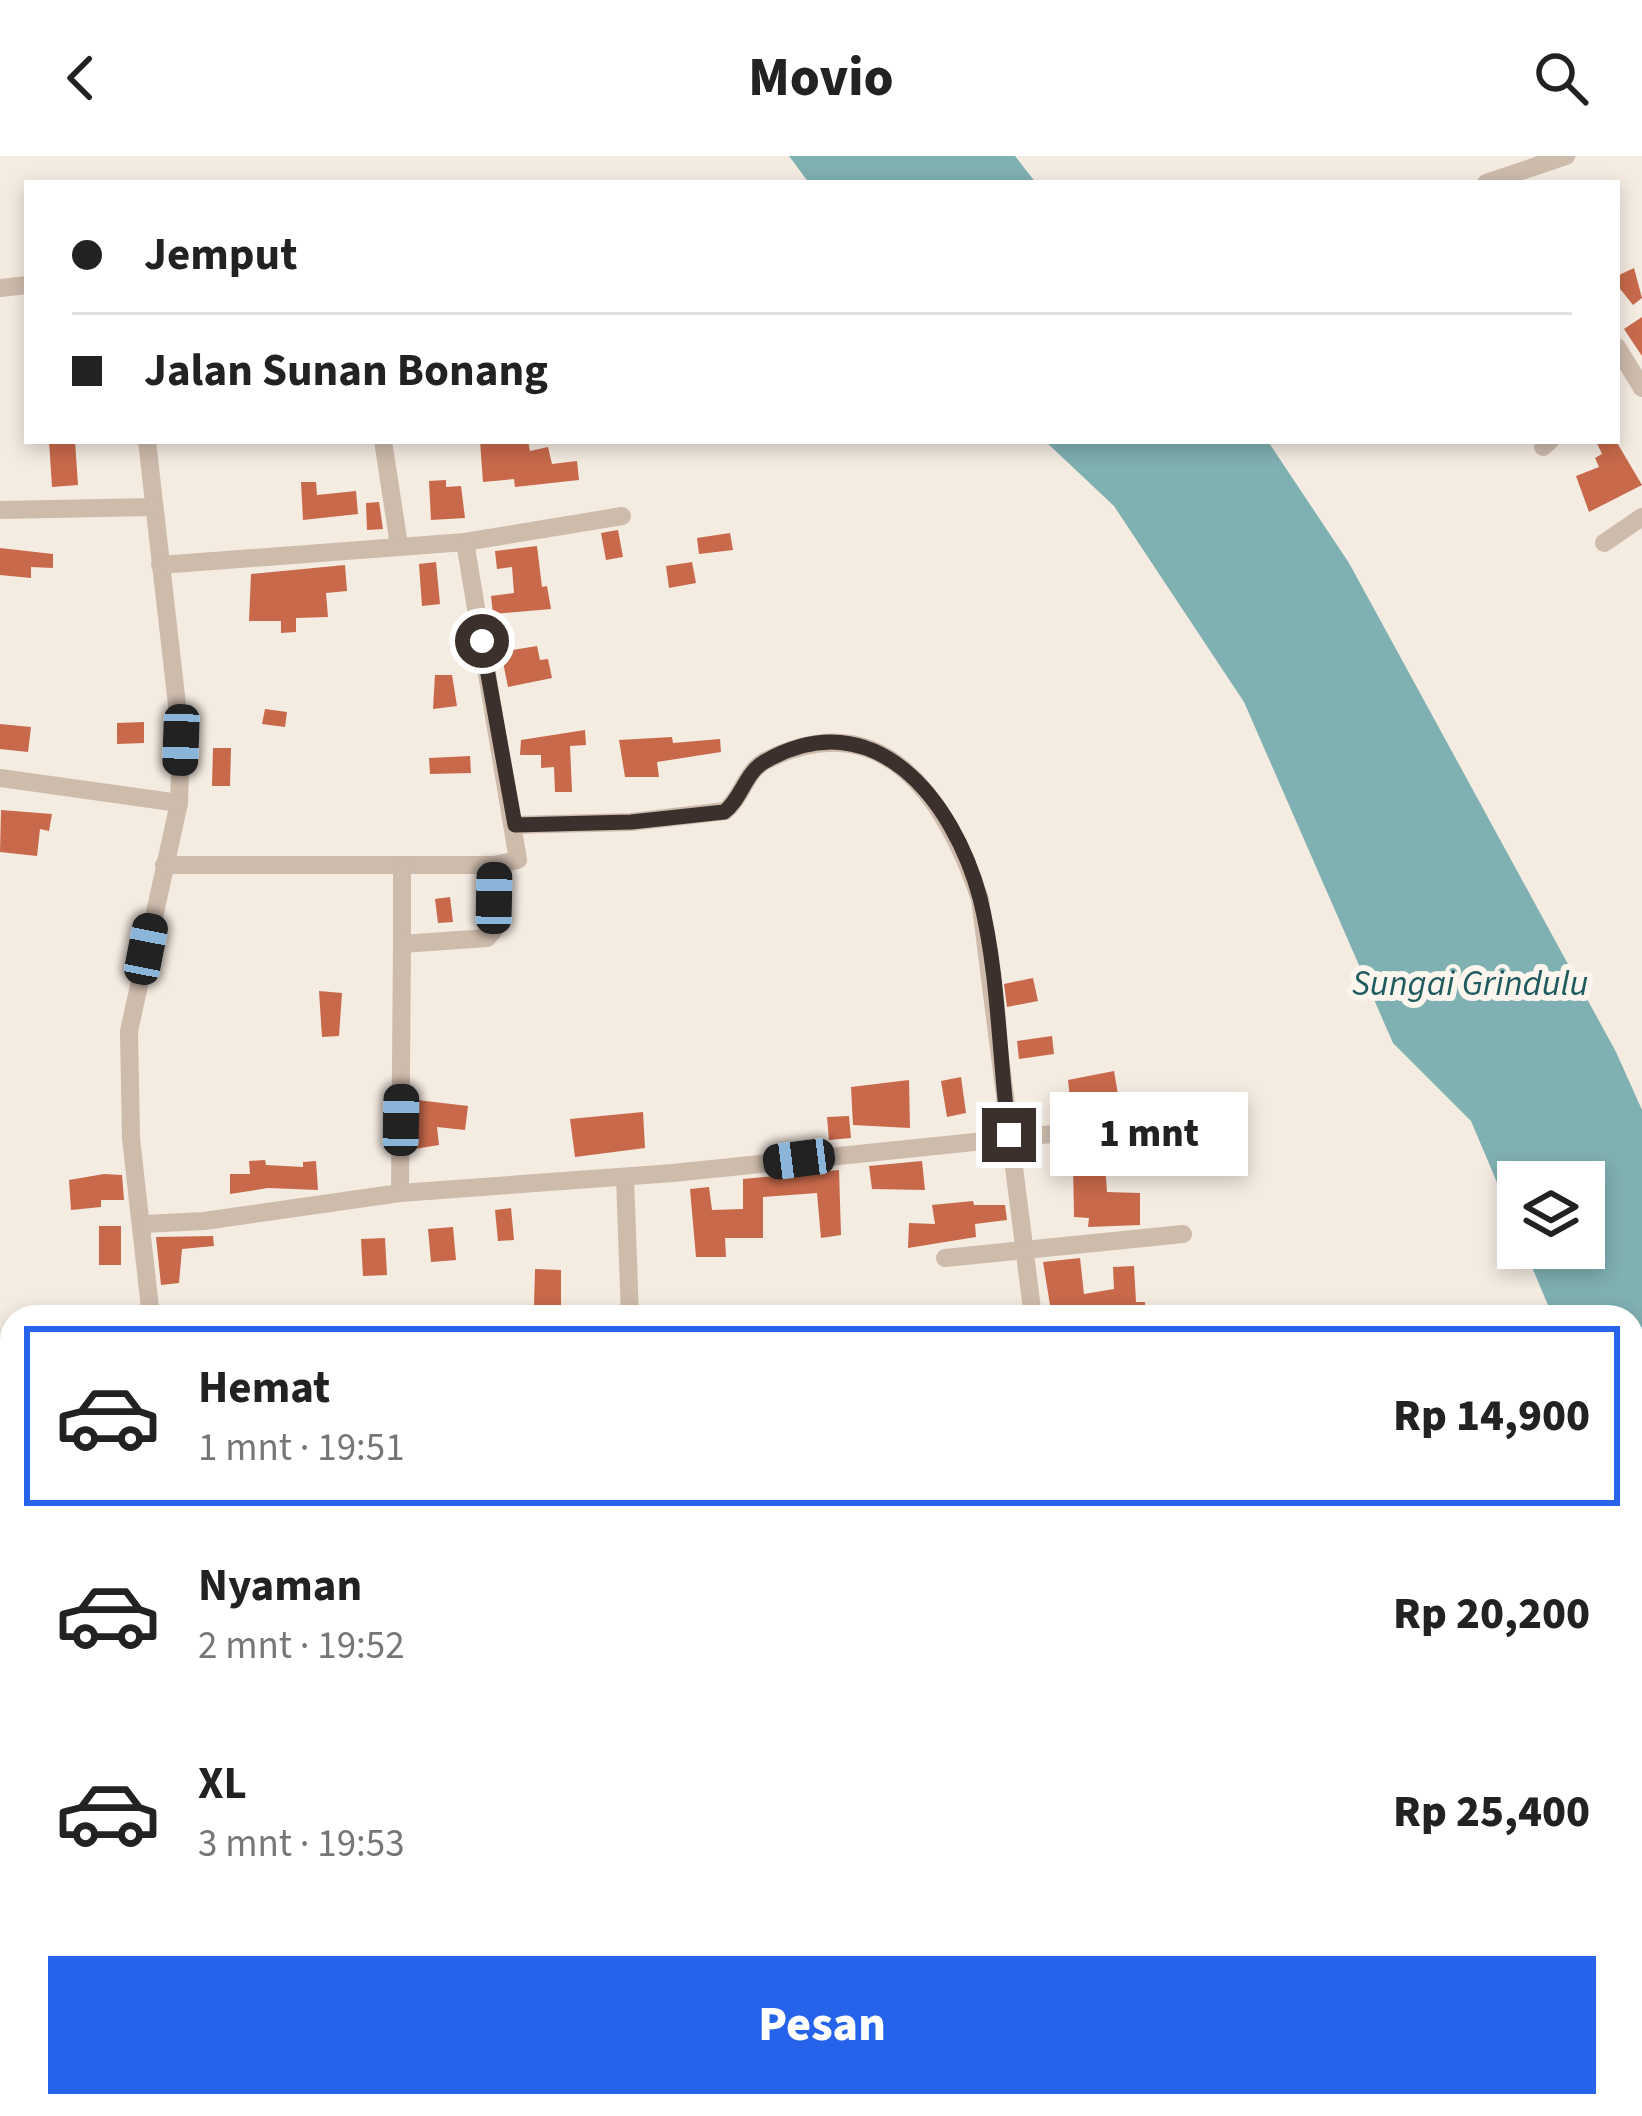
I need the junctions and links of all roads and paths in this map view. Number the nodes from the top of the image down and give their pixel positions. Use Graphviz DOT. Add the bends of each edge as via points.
graph roads {
  1 [pos="1567,156"];
  2 [pos="1535,169"];
  3 [pos="1496,180"];
  4 [pos="147,444"];
  5 [pos="382,444"];
  6 [pos="153,507"];
  7 [pos="0,510"];
  8 [pos="622,516"];
  9 [pos="1642,517"];
  10 [pos="465,542"];
  11 [pos="1604,543"];
  12 [pos="399,545"];
  13 [pos="160,566"];
  14 [pos="0,778"];
  15 [pos="179,803"];
  16 [pos="515,825"];
  17 [pos="164,865"];
  18 [pos="494,865"];
  19 [pos="402,866"];
  20 [pos="403,944"];
  21 [pos="1120,1127"];
  22 [pos="1009,1135"];
  23 [pos="625,1177"];
  24 [pos="400,1193"];
  25 [pos="143,1224"];
  26 [pos="1183,1234"];
  27 [pos="1026,1250"];
  28 [pos="945,1258"];
  29 [pos="150,1305"];
  30 [pos="630,1305"];
  31 [pos="1032,1305"];
  1 -- 2 [label="street"];
  2 -- 3 [label="street"];
  4 -- 6 [label="street"];
  5 -- 12 [label="street"];
  6 -- 7 [label="street"];
  6 -- 13 [label="street"];
  8 -- 10 [label="street"];
  9 -- 11 [label="street"];
  10 -- 12 [label="street"];
  10 -- 16 [label="street"];
  12 -- 13 [label="street"];
  13 -- 15 [label="street" via="181,740"];
  14 -- 15 [label="street"];
  15 -- 17 [label="street"];
  16 -- 18 [label="street" via="518,860"];
  16 -- 22 [label="street" via="724,812 762,763 812,746 863,745 896,759 958,842 980,899"];
  17 -- 19 [label="street"];
  17 -- 25 [label="street" via="130,1030 131,1138"];
  18 -- 19 [label="street"];
  18 -- 20 [label="street" via="494,930 487,938"];
  19 -- 20 [label="street"];
  20 -- 24 [label="street"];
  21 -- 22 [label="street"];
  22 -- 23 [label="street"];
  22 -- 27 [label="street"];
  23 -- 24 [label="street"];
  23 -- 30 [label="street"];
  24 -- 25 [label="street"];
  25 -- 29 [label="street"];
  26 -- 27 [label="street"];
  27 -- 28 [label="street"];
  27 -- 31 [label="street"];
}
